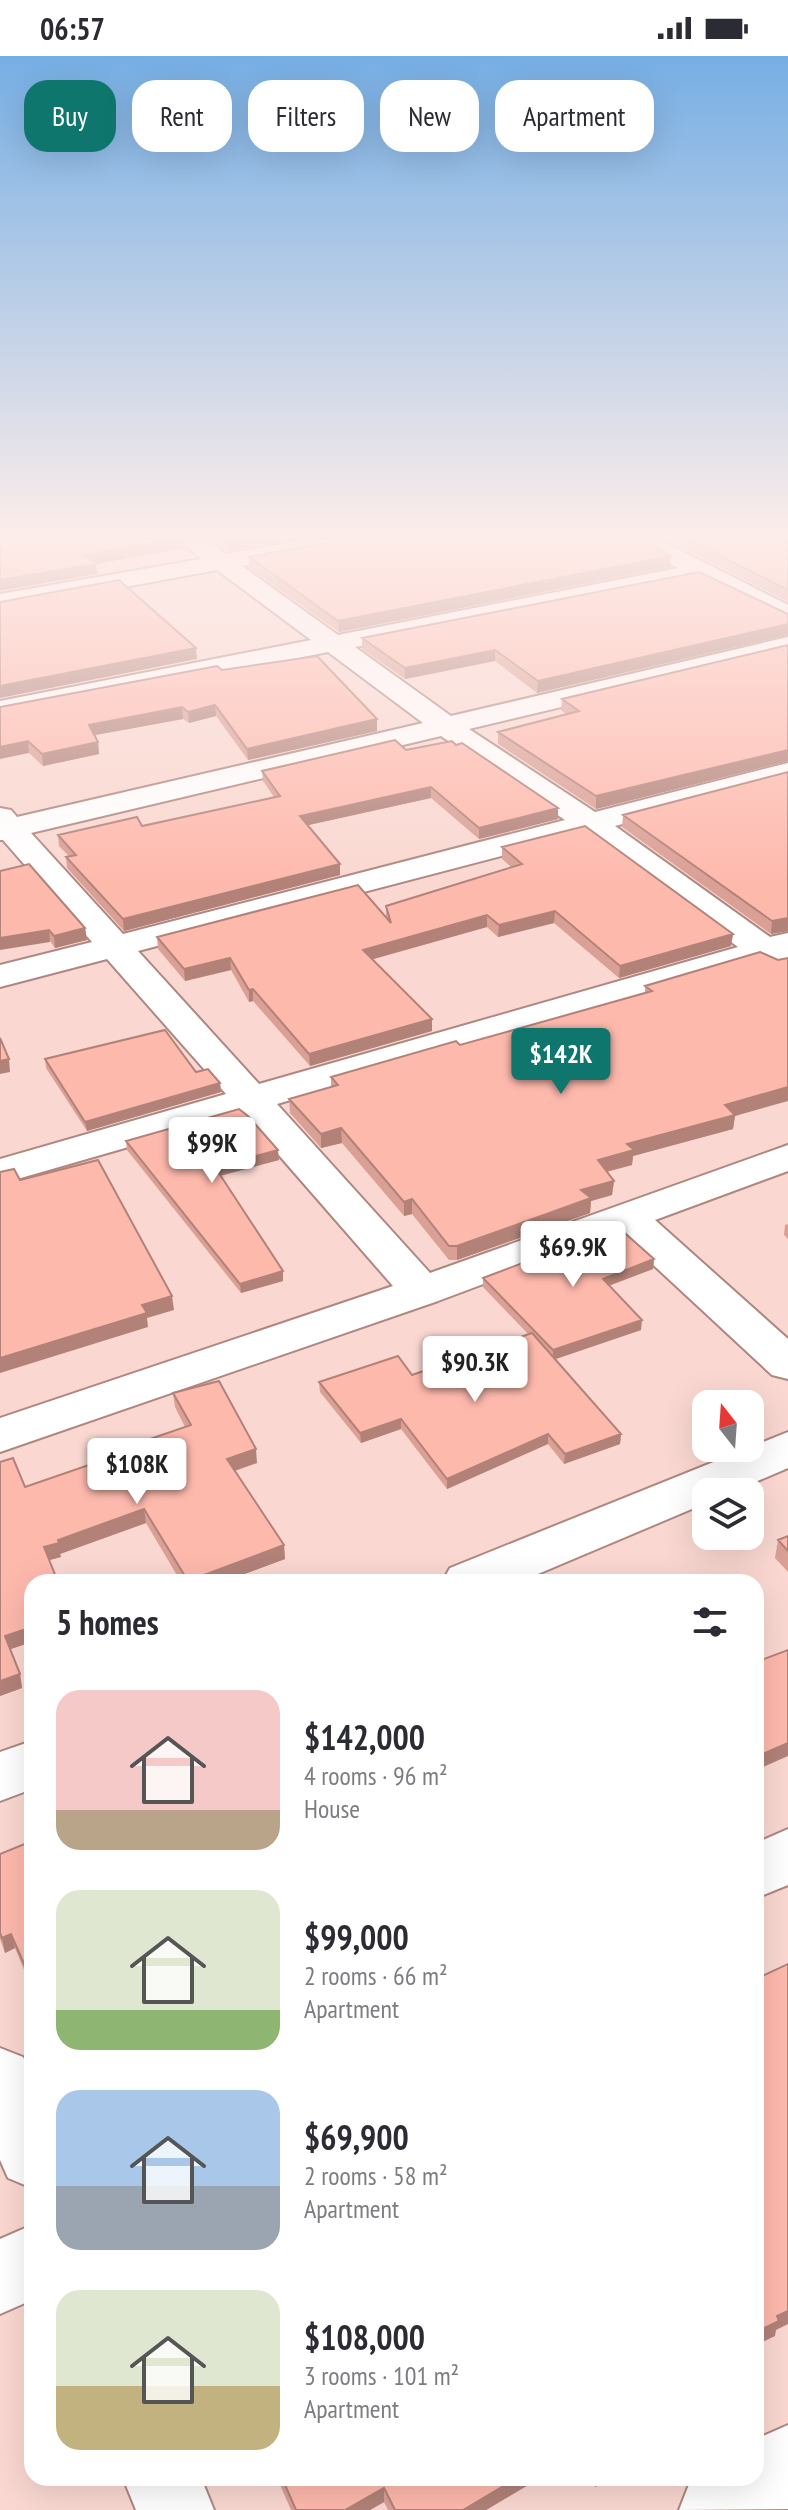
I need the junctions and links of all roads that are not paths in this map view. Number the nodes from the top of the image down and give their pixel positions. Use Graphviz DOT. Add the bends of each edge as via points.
graph roads {
  1 [pos="273,654"];
  2 [pos="346,654"];
  3 [pos="752,654"];
  4 [pos="0,709"];
  5 [pos="446,726"];
  6 [pos="788,772"];
  7 [pos="590,823"];
  8 [pos="3,825"];
  9 [pos="114,947"];
  10 [pos="780,953"];
  11 [pos="0,976"];
  12 [pos="250,1097"];
  13 [pos="788,1157"];
  14 [pos="0,1172"];
  15 [pos="625,1216"];
  16 [pos="422,1291"];
  17 [pos="788,1364"];
  18 [pos="0,1435"];
  19 [pos="788,1449"];
  20 [pos="487,1574"];
  21 [pos="24,1767"];
  22 [pos="0,1777"];
  23 [pos="788,1855"];
  24 [pos="764,1868"];
  25 [pos="0,2079"];
  26 [pos="24,2136"];
  27 [pos="24,2265"];
  28 [pos="0,2278"];
  29 [pos="788,2463"];
  30 [pos="764,2479"];
  31 [pos="165,2486"];
  32 [pos="754,2486"];
  33 [pos="175,2510"];
  34 [pos="718,2510"];
  1 -- 4 [label="street"];
  2 -- 5 [label="street"];
  3 -- 5 [label="street"];
  5 -- 7 [label="street"];
  5 -- 8 [label="street"];
  6 -- 7 [label="street"];
  7 -- 9 [label="street"];
  7 -- 10 [label="street"];
  8 -- 9 [label="street"];
  9 -- 11 [label="street"];
  9 -- 12 [label="street"];
  10 -- 12 [label="street"];
  12 -- 14 [label="street"];
  12 -- 16 [label="street"];
  13 -- 15 [label="street"];
  15 -- 16 [label="street"];
  15 -- 17 [label="street"];
  16 -- 18 [label="street"];
  19 -- 20 [label="street"];
  21 -- 22 [label="street"];
  23 -- 24 [label="street"];
  25 -- 26 [label="street"];
  27 -- 28 [label="street"];
  29 -- 30 [label="street"];
  31 -- 33 [label="street"];
  32 -- 34 [label="street"];
}
